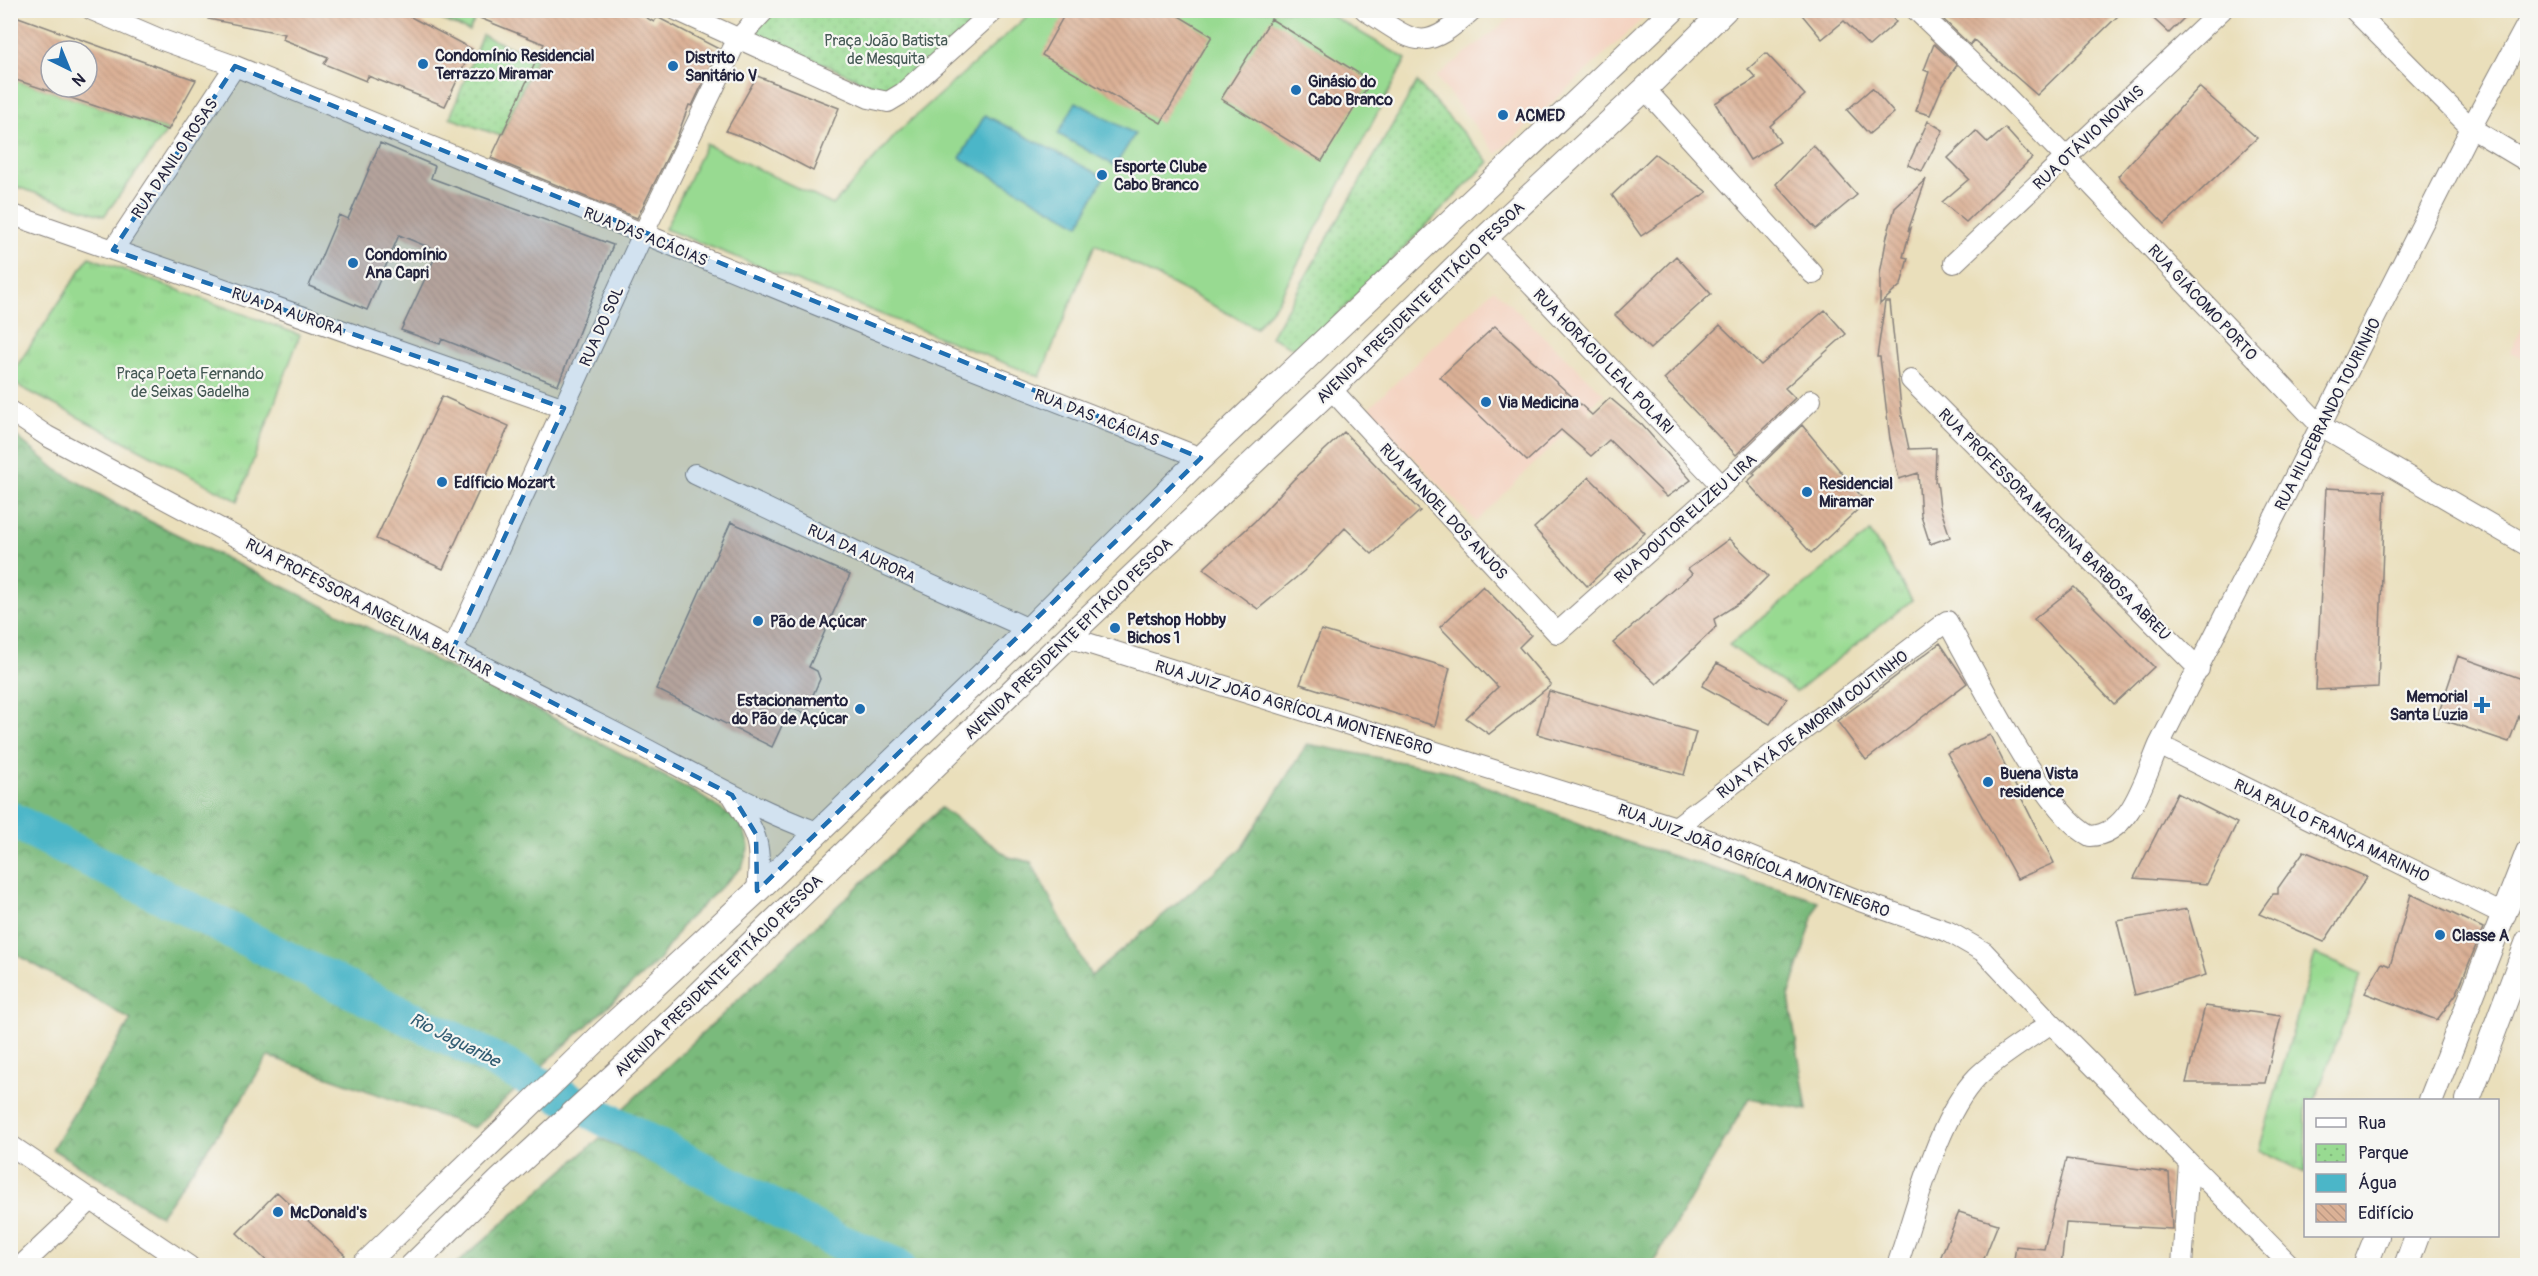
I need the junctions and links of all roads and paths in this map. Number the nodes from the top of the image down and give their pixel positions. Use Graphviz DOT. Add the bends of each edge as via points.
graph roads {
  1 [pos="92,10"];
  2 [pos="676,10"];
  3 [pos="765,10"];
  4 [pos="1365,10"];
  5 [pos="1472,10"];
  6 [pos="1673,10"];
  7 [pos="1725,10"];
  8 [pos="1916,10"];
  9 [pos="2222,10"];
  10 [pos="2354,10"];
  11 [pos="985,14"];
  12 [pos="2528,22"];
  13 [pos="737,40"];
  14 [pos="235,66"];
  15 [pos="1645,89"];
  16 [pos="2471,128"];
  17 [pos="2066,158"];
  18 [pos="2528,162"];
  19 [pos="10,214"];
  20 [pos="643,234"];
  21 [pos="1486,237"];
  22 [pos="113,250"];
  23 [pos="1954,263"];
  24 [pos="1813,274"];
  25 [pos="1911,380"];
  26 [pos="1331,389"];
  27 [pos="1810,400"];
  28 [pos="564,408"];
  29 [pos="10,411"];
  30 [pos="2321,426"];
  31 [pos="1201,458"];
  32 [pos="695,474"];
  33 [pos="1722,486"];
  34 [pos="2528,546"];
  35 [pos="1947,621"];
  36 [pos="1029,629"];
  37 [pos="1557,633"];
  38 [pos="1068,637"];
  39 [pos="452,651"];
  40 [pos="2199,669"];
  41 [pos="2159,745"];
  42 [pos="732,795"];
  43 [pos="1676,827"];
  44 [pos="817,832"];
  45 [pos="2528,852"];
  46 [pos="756,891"];
  47 [pos="2505,915"];
  48 [pos="2528,941"];
  49 [pos="2051,1023"];
  50 [pos="2432,1099"];
  51 [pos="2469,1099"];
  52 [pos="10,1145"];
  53 [pos="2189,1163"];
  54 [pos="93,1199"];
  55 [pos="2377,1237"];
  56 [pos="2417,1237"];
  57 [pos="21,1266"];
  58 [pos="189,1266"];
  59 [pos="363,1266"];
  60 [pos="412,1266"];
  61 [pos="1897,1266"];
  62 [pos="2182,1266"];
  63 [pos="2291,1266"];
  64 [pos="2365,1266"];
  65 [pos="2406,1266"];
  1 -- 14 [label="street, RUA DAS ACÁCIAS"];
  2 -- 13 [label="street"];
  3 -- 13 [label="street, RUA DO SOL"];
  4 -- 5 [label="street" via="1410,39 1430,40 1444,34"];
  6 -- 31 [label="main road, AVENIDA PRESIDENTE EPITÁCIO PESSOA"];
  7 -- 15 [label="main road, AVENIDA PRESIDENTE EPITÁCIO PESSOA"];
  8 -- 17 [label="street, RUA GIÁCOMO PORTO"];
  9 -- 17 [label="street, RUA OTÁVIO NOVAIS"];
  10 -- 16 [label="street"];
  11 -- 13 [label="street" via="903,93 888,102 869,98"];
  12 -- 16 [label="street, RUA HILDEBRANDO TOURINHO"];
  13 -- 20 [label="street, RUA DO SOL"];
  14 -- 20 [label="street, RUA DAS ACÁCIAS"];
  14 -- 22 [label="street, RUA DANILO ROSAS"];
  15 -- 21 [label="main road, AVENIDA PRESIDENTE EPITÁCIO PESSOA"];
  15 -- 24 [label="street"];
  16 -- 18 [label="street"];
  16 -- 30 [label="street, RUA HILDEBRANDO TOURINHO"];
  17 -- 23 [label="street, RUA OTÁVIO NOVAIS"];
  17 -- 30 [label="street, RUA GIÁCOMO PORTO"];
  19 -- 22 [label="street, RUA DA AURORA"];
  20 -- 28 [label="street, RUA DO SOL"];
  20 -- 31 [label="street, RUA DAS ACÁCIAS"];
  21 -- 26 [label="main road, AVENIDA PRESIDENTE EPITÁCIO PESSOA"];
  21 -- 33 [label="street, RUA HORÁCIO LEAL POLARI"];
  22 -- 28 [label="street, RUA DA AURORA"];
  25 -- 40 [label="street, RUA PROFESSORA MACRINA BARBOSA ABREU"];
  26 -- 37 [label="street, RUA MANOEL DOS ANJOS"];
  26 -- 38 [label="main road, AVENIDA PRESIDENTE EPITÁCIO PESSOA"];
  27 -- 33 [label="street, RUA DOUTOR ELIZEU LIRA"];
  28 -- 39 [label="street, RUA DO SOL"];
  29 -- 39 [label="street, RUA PROFESSORA ANGELINA BALTHAR" via="47,436"];
  30 -- 34 [label="street, RUA GIÁCOMO PORTO"];
  30 -- 40 [label="street, RUA HILDEBRANDO TOURINHO"];
  31 -- 36 [label="main road, AVENIDA PRESIDENTE EPITÁCIO PESSOA"];
  32 -- 36 [label="street, RUA DA AURORA"];
  33 -- 37 [label="street, RUA DOUTOR ELIZEU LIRA"];
  35 -- 41 [label="street, RUA HILDEBRANDO TOURINHO" via="2025,760 2056,807 2081,832 2098,836 2118,826 2131,808"];
  35 -- 43 [label="street, RUA YAYÁ DE AMORIM COUTINHO"];
  36 -- 44 [label="main road, AVENIDA PRESIDENTE EPITÁCIO PESSOA"];
  38 -- 43 [label="street, RUA JUIZ JOÃO AGRÍCOLA MONTENEGRO"];
  38 -- 60 [label="main road, AVENIDA PRESIDENTE EPITÁCIO PESSOA"];
  39 -- 42 [label="street, RUA PROFESSORA ANGELINA BALTHAR"];
  40 -- 41 [label="street, RUA HILDEBRANDO TOURINHO"];
  41 -- 47 [label="street, RUA PAULO FRANÇA MARINHO"];
  42 -- 44 [label="street, RUA PROFESSORA ANGELINA BALTHAR"];
  42 -- 46 [label="street" via="756,834"];
  43 -- 49 [label="street, RUA JUIZ JOÃO AGRÍCOLA MONTENEGRO" via="1860,901 1949,932 1984,952"];
  44 -- 46 [label="main road, AVENIDA PRESIDENTE EPITÁCIO PESSOA"];
  45 -- 47 [label="main road"];
  46 -- 59 [label="main road, AVENIDA PRESIDENTE EPITÁCIO PESSOA"];
  47 -- 50 [label="main road"];
  48 -- 51 [label="main road"];
  49 -- 53 [label="street, RUA JUIZ JOÃO AGRÍCOLA MONTENEGRO"];
  49 -- 61 [label="street" via="1978,1076 1959,1100 1929,1170"];
  52 -- 54 [label="street"];
  53 -- 62 [label="street"];
  53 -- 63 [label="street, RUA JUIZ JOÃO AGRÍCOLA MONTENEGRO"];
  54 -- 57 [label="street"];
  54 -- 58 [label="street"];
  55 -- 64 [label="main road"];
  56 -- 65 [label="main road"];
}
